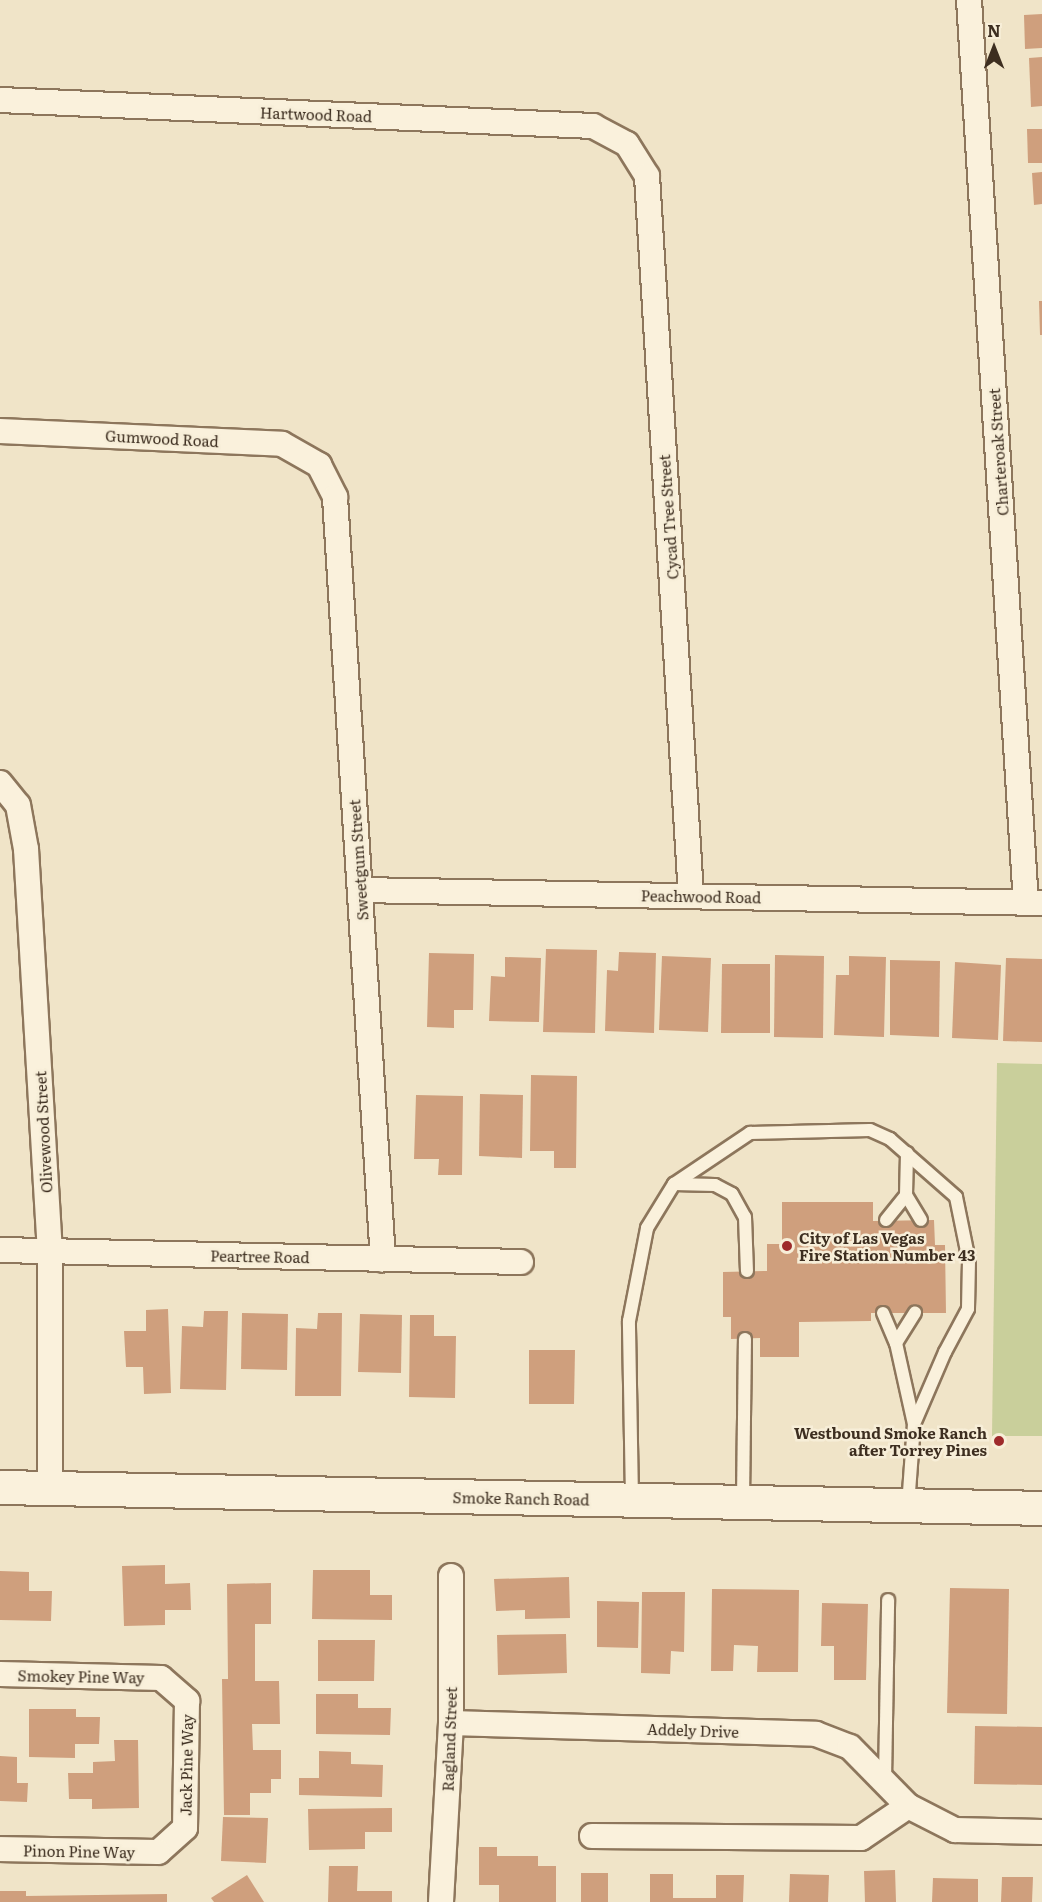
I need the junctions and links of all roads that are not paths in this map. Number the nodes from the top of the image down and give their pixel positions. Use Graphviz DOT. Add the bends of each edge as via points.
graph roads {
  1 [pos="969,0"];
  2 [pos="0,100"];
  3 [pos="627,144"];
  4 [pos="0,431"];
  5 [pos="318,465"];
  6 [pos="0,783"];
  7 [pos="360,890"];
  8 [pos="691,896"];
  9 [pos="1034,903"];
  10 [pos="907,1153"];
  11 [pos="674,1184"];
  12 [pos="906,1195"];
  13 [pos="886,1220"];
  14 [pos="921,1220"];
  15 [pos="0,1250"];
  16 [pos="50,1251"];
  17 [pos="383,1259"];
  18 [pos="520,1262"];
  19 [pos="747,1271"];
  20 [pos="883,1313"];
  21 [pos="915,1313"];
  22 [pos="745,1339"];
  23 [pos="896,1343"];
  24 [pos="915,1424"];
  25 [pos="0,1487"];
  26 [pos="50,1488"];
  27 [pos="632,1501"];
  28 [pos="743,1503"];
  29 [pos="908,1506"];
  30 [pos="1042,1508"];
  31 [pos="451,1576"];
  32 [pos="888,1600"];
  33 [pos="0,1674"];
  34 [pos="161,1678"];
  35 [pos="451,1723"];
  36 [pos="885,1781"];
  37 [pos="908,1806"];
  38 [pos="1042,1832"];
  39 [pos="592,1836"];
  40 [pos="0,1850"];
  41 [pos="158,1852"];
  42 [pos="441,1902"];
  1 -- 9 [label="street, Charteroak Street"];
  2 -- 3 [label="street, Hartwood Road" via="593,126"];
  3 -- 8 [label="street, Cycad Tree Street" via="647,176"];
  4 -- 5 [label="street, Gumwood Road" via="282,444"];
  5 -- 7 [label="street, Sweetgum Street" via="335,497"];
  6 -- 16 [label="street, Olivewood Street" via="18,805 26,849"];
  7 -- 8 [label="street, Peachwood Road"];
  7 -- 17 [label="street, Sweetgum Street"];
  8 -- 9 [label="street, Peachwood Road"];
  10 -- 11 [label="lane" via="870,1130 750,1133"];
  10 -- 12 [label="lane"];
  10 -- 24 [label="lane" via="956,1197 969,1261 968,1309"];
  11 -- 19 [label="lane" via="715,1185 732,1194 745,1217"];
  11 -- 27 [label="lane" via="647,1228 629,1321"];
  12 -- 13 [label="lane"];
  12 -- 14 [label="lane"];
  15 -- 16 [label="street, Peartree Road"];
  16 -- 17 [label="street, Peartree Road"];
  16 -- 26 [label="street, Olivewood Street"];
  17 -- 18 [label="street, Peartree Road"];
  20 -- 23 [label="lane"];
  21 -- 23 [label="lane"];
  22 -- 28 [label="lane"];
  23 -- 24 [label="lane"];
  24 -- 29 [label="lane"];
  25 -- 26 [label="main road, Smoke Ranch Road"];
  26 -- 27 [label="main road, Smoke Ranch Road"];
  27 -- 28 [label="main road, Smoke Ranch Road"];
  28 -- 29 [label="main road, Smoke Ranch Road"];
  29 -- 30 [label="main road, Smoke Ranch Road"];
  31 -- 35 [label="street, Ragland Street"];
  32 -- 36 [label="lane"];
  33 -- 34 [label="street, Smokey Pine Way"];
  34 -- 41 [label="street, Jack Pine Way" via="187,1701 184,1828"];
  35 -- 36 [label="street, Addely Drive" via="816,1734 850,1747"];
  35 -- 42 [label="street, Ragland Street"];
  36 -- 37 [label="street, Addely Drive"];
  37 -- 38 [label="street, Addely Drive" via="956,1830"];
  37 -- 39 [label="street" via="861,1838"];
  40 -- 41 [label="street, Pinon Pine Way"];
}
